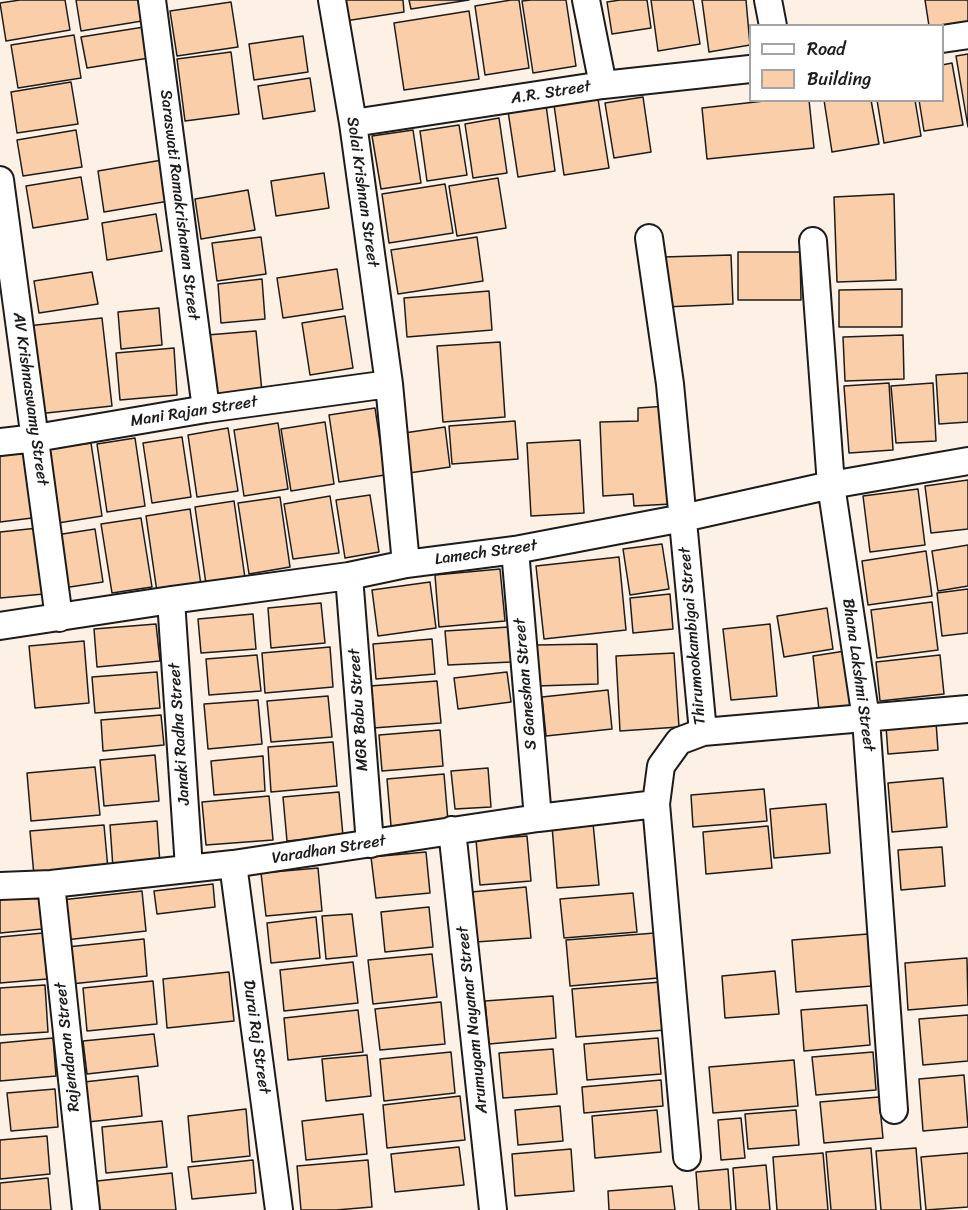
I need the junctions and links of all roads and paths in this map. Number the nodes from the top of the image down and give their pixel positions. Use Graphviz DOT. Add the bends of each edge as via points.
graph roads {
  1 [pos="152,0"];
  2 [pos="332,0"];
  3 [pos="586,0"];
  4 [pos="768,0"];
  5 [pos="773,24"];
  6 [pos="968,35"];
  7 [pos="944,39"];
  8 [pos="749,69"];
  9 [pos="603,85"];
  10 [pos="352,123"];
  11 [pos="0,180"];
  12 [pos="649,238"];
  13 [pos="813,241"];
  14 [pos="389,384"];
  15 [pos="206,409"];
  16 [pos="36,438"];
  17 [pos="0,442"];
  18 [pos="968,461"];
  19 [pos="831,484"];
  20 [pos="683,518"];
  21 [pos="514,550"];
  22 [pos="406,564"];
  23 [pos="349,576"];
  24 [pos="171,600"];
  25 [pos="59,618"];
  26 [pos="0,626"];
  27 [pos="968,709"];
  28 [pos="866,719"];
  29 [pos="703,732"];
  30 [pos="656,804"];
  31 [pos="538,818"];
  32 [pos="452,830"];
  33 [pos="370,844"];
  34 [pos="233,864"];
  35 [pos="189,868"];
  36 [pos="51,884"];
  37 [pos="0,886"];
  38 [pos="894,1110"];
  39 [pos="687,1157"];
  40 [pos="86,1210"];
  41 [pos="279,1210"];
  42 [pos="493,1210"];
  1 -- 15 [label="street, Saraswati Ramakrishanan Street"];
  2 -- 10 [label="street, Solai Krishnan Street"];
  3 -- 9 [label="street"];
  4 -- 5 [label="street"];
  6 -- 7 [label="street"];
  8 -- 9 [label="street, A.R. Street"];
  9 -- 10 [label="street, A.R. Street"];
  10 -- 14 [label="street, Solai Krishnan Street"];
  11 -- 16 [label="street, AV Krishnaswamy Street"];
  12 -- 20 [label="street, Thirumookambigai Street" via="670,384"];
  13 -- 19 [label="street, Bhana Lakshmi Street"];
  14 -- 15 [label="street, Mani Rajan Street"];
  14 -- 22 [label="street, Solai Krishnan Street"];
  15 -- 16 [label="street, Mani Rajan Street"];
  16 -- 17 [label="street, Mani Rajan Street"];
  16 -- 25 [label="street, AV Krishnaswamy Street"];
  18 -- 19 [label="street, Lamech Street"];
  19 -- 20 [label="street, Lamech Street"];
  19 -- 28 [label="street, Bhana Lakshmi Street"];
  20 -- 21 [label="street, Lamech Street"];
  20 -- 29 [label="street, Thirumookambigai Street"];
  21 -- 22 [label="street, Lamech Street"];
  21 -- 31 [label="street, S Ganeshan Street"];
  22 -- 23 [label="street, Lamech Street"];
  23 -- 24 [label="street, Lamech Street"];
  23 -- 33 [label="street, MGR Babu Street"];
  24 -- 25 [label="street, Lamech Street"];
  24 -- 35 [label="street, Janaki Radha Street"];
  25 -- 26 [label="street, Lamech Street"];
  27 -- 28 [label="street"];
  28 -- 29 [label="street"];
  28 -- 38 [label="street, Bhana Lakshmi Street"];
  29 -- 30 [label="street, Thirumookambigai Street" via="679,741 661,766"];
  30 -- 31 [label="street, Varadhan Street"];
  30 -- 39 [label="street, Thirumookambigai Street"];
  31 -- 32 [label="street, Varadhan Street"];
  32 -- 33 [label="street, Varadhan Street"];
  32 -- 42 [label="street, Arumugam Nayanar Street"];
  33 -- 34 [label="street, Varadhan Street"];
  34 -- 35 [label="street, Varadhan Street"];
  34 -- 41 [label="street, Durai Raj Street"];
  35 -- 36 [label="street, Varadhan Street"];
  36 -- 37 [label="street, Varadhan Street"];
  36 -- 40 [label="street, Rajendaran Street"];
}
